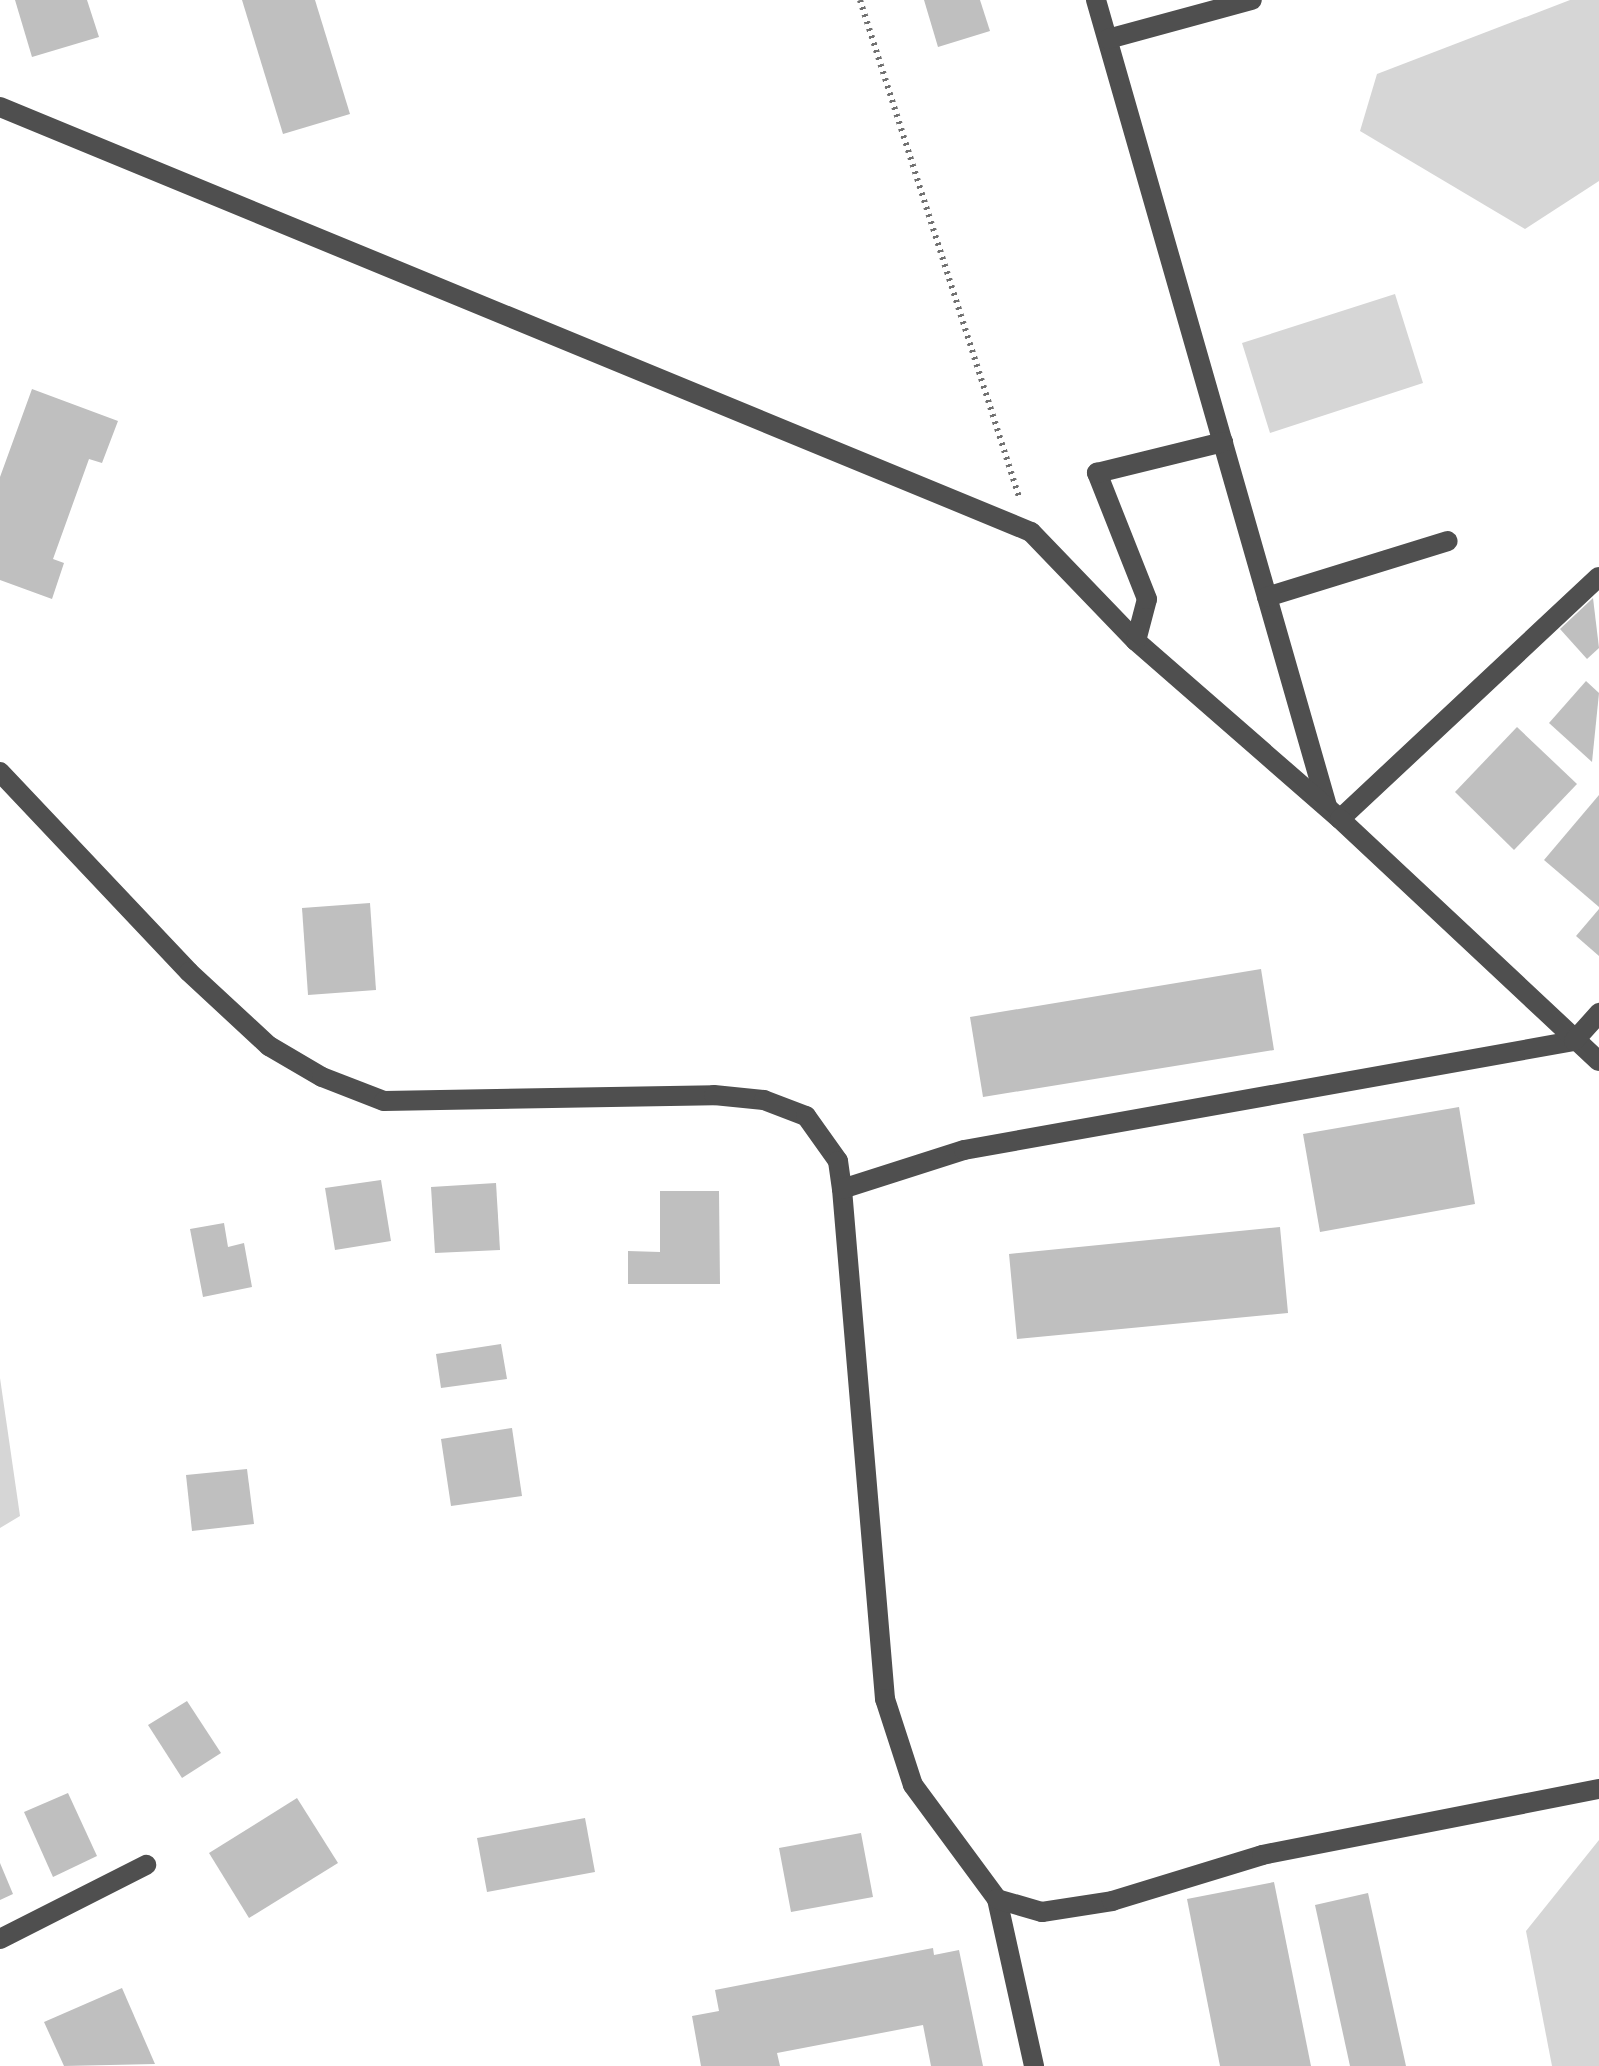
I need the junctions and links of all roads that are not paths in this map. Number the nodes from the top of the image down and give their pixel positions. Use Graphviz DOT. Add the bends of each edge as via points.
graph roads {
  1 [pos="1096,0"];
  2 [pos="1252,0"];
  3 [pos="1108,39"];
  4 [pos="0,108"];
  5 [pos="1223,442"];
  6 [pos="1448,541"];
  7 [pos="1599,576"];
  8 [pos="1267,597"];
  9 [pos="1136,641"];
  10 [pos="0,772"];
  11 [pos="1334,813"];
  12 [pos="1599,1013"];
  13 [pos="1574,1041"];
  14 [pos="1599,1061"];
  15 [pos="842,1188"];
  16 [pos="1599,1789"];
  17 [pos="146,1865"];
  18 [pos="997,1899"];
  19 [pos="0,1939"];
  20 [pos="1034,2066"];
  1 -- 3 [label="street"];
  2 -- 3 [label="street"];
  3 -- 5 [label="street"];
  4 -- 9 [label="street" via="1030,532"];
  5 -- 8 [label="street"];
  5 -- 9 [label="street" via="1097,473 1146,599"];
  6 -- 8 [label="street"];
  7 -- 11 [label="street"];
  8 -- 11 [label="street"];
  9 -- 11 [label="street"];
  10 -- 15 [label="street" via="190,972 270,1046 322,1077 384,1101 764,1100 806,1116 838,1161"];
  11 -- 13 [label="street"];
  12 -- 13 [label="street"];
  13 -- 14 [label="street"];
  13 -- 15 [label="street" via="964,1150"];
  15 -- 18 [label="street" via="884,1699 914,1785"];
  16 -- 18 [label="street" via="1262,1854 1112,1901 1042,1912"];
  17 -- 19 [label="street"];
  18 -- 20 [label="street"];
}
